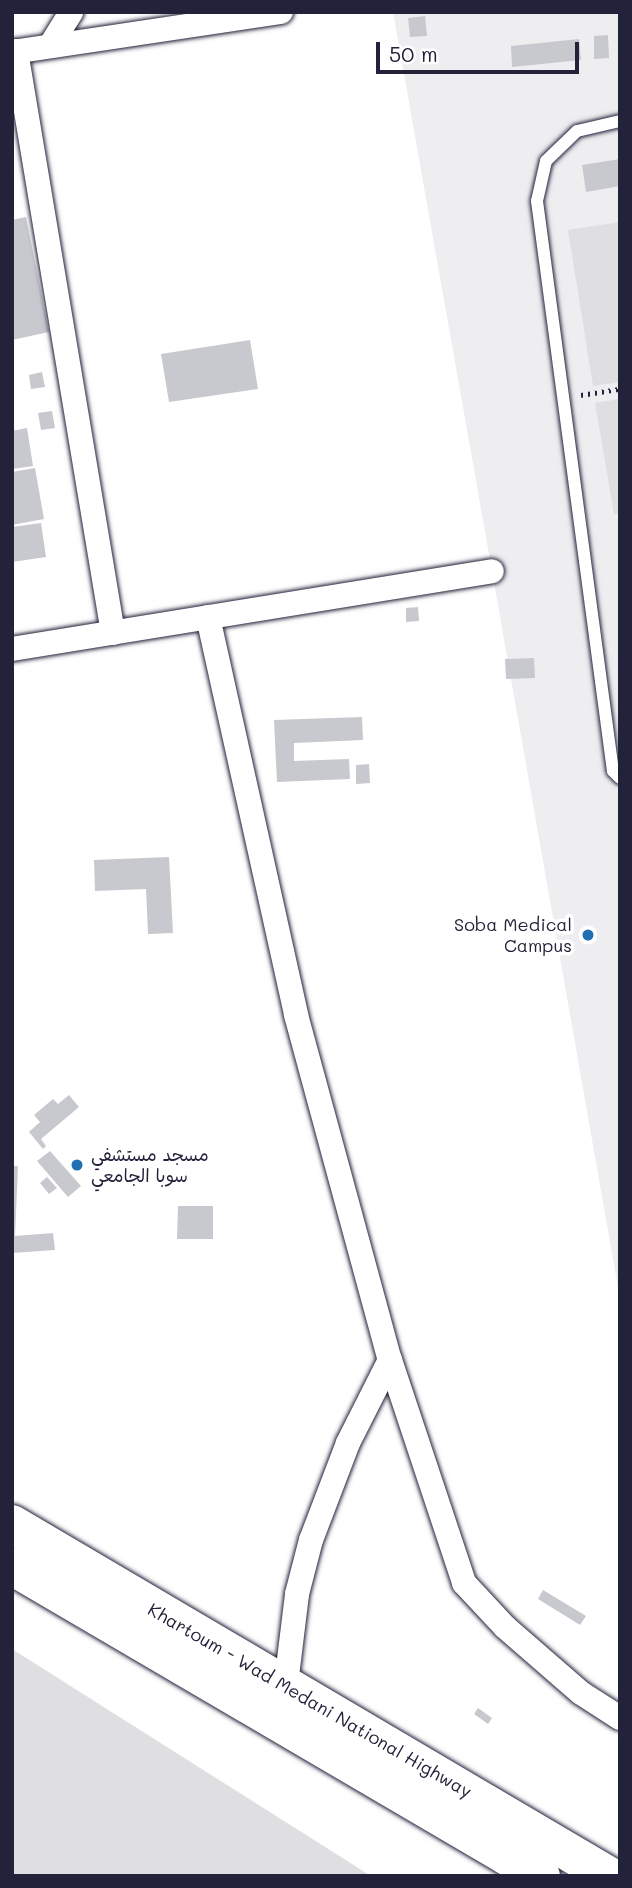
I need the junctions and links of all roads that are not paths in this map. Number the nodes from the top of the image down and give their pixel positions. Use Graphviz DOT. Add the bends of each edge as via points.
graph roads {
  1 [pos="71,12"];
  2 [pos="281,12"];
  3 [pos="50,46"];
  4 [pos="14,52"];
  5 [pos="620,121"];
  6 [pos="492,571"];
  7 [pos="208,617"];
  8 [pos="113,633"];
  9 [pos="12,649"];
  10 [pos="620,778"];
  11 [pos="390,1360"];
  12 [pos="12,1524"];
  13 [pos="12,1566"];
  14 [pos="286,1684"];
  15 [pos="620,1718"];
  16 [pos="541,1876"];
  17 [pos="608,1876"];
  1 -- 3 [label="street"];
  2 -- 3 [label="street"];
  3 -- 4 [label="street"];
  4 -- 8 [label="street"];
  5 -- 10 [label="lane" via="577,131 554,153 546,161 537,201 613,771"];
  6 -- 7 [label="street"];
  7 -- 8 [label="street"];
  7 -- 11 [label="street" via="296,1015"];
  8 -- 9 [label="street"];
  11 -- 14 [label="street" via="348,1443 312,1540 297,1594"];
  11 -- 15 [label="street" via="464,1583 505,1627 581,1693"];
  12 -- 14 [label="highway, Khartoum - Wad Medani National Highway"];
  13 -- 16 [label="highway, Khartoum - Wad Medani National Highway"];
  14 -- 17 [label="highway, Khartoum - Wad Medani National Highway"];
}
